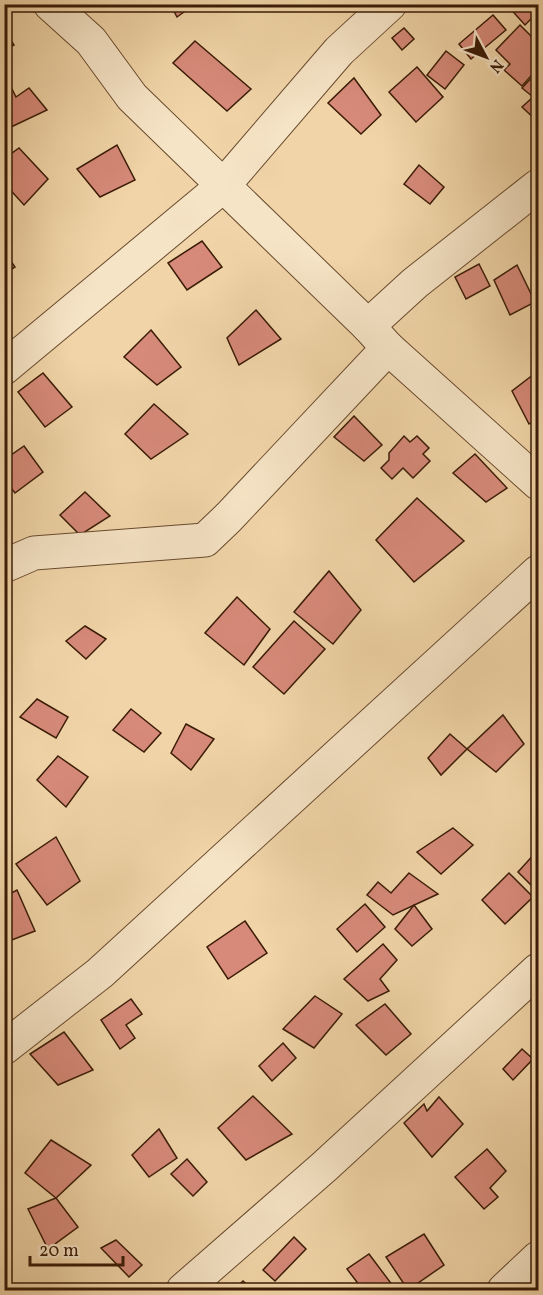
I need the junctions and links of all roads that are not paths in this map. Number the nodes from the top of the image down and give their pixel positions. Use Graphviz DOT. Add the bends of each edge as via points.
graph roads {
  1 [pos="50,4"];
  2 [pos="390,4"];
  3 [pos="223,186"];
  4 [pos="538,186"];
  5 [pos="378,337"];
  6 [pos="4,368"];
  7 [pos="538,483"];
  8 [pos="4,566"];
  9 [pos="538,572"];
  10 [pos="538,970"];
  11 [pos="4,1048"];
  12 [pos="538,1258"];
  13 [pos="183,1290"];
  14 [pos="504,1290"];
  1 -- 3 [label="street" via="91,41 132,97"];
  2 -- 3 [label="street" via="339,51"];
  3 -- 5 [label="street"];
  3 -- 6 [label="street"];
  4 -- 5 [label="street" via="415,283"];
  5 -- 7 [label="street"];
  5 -- 8 [label="street" via="229,517 205,540 34,553"];
  9 -- 11 [label="street" via="100,973"];
  10 -- 13 [label="street" via="324,1167"];
  12 -- 14 [label="street"];
}
